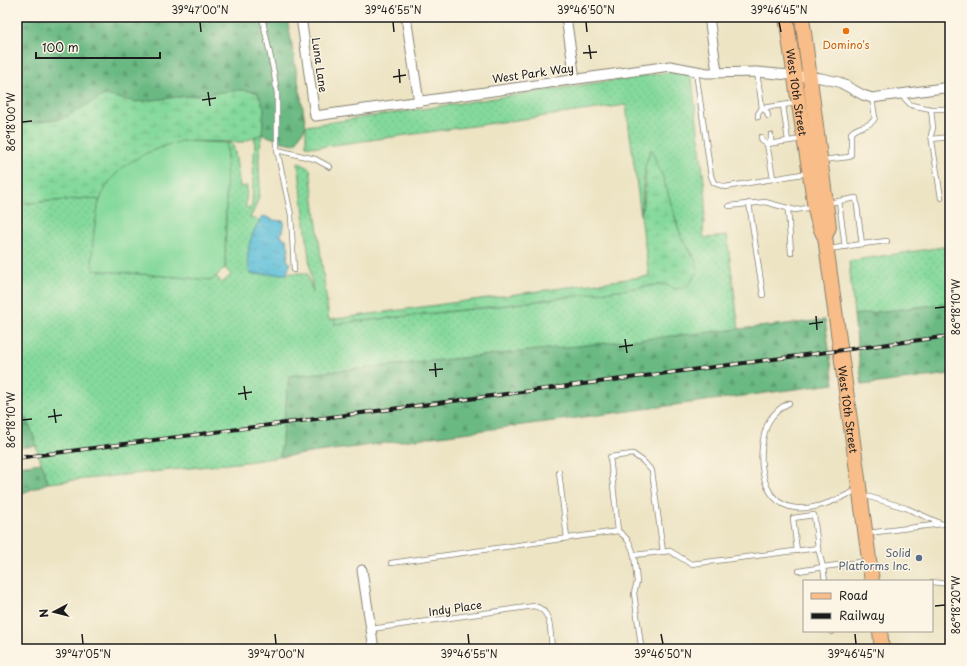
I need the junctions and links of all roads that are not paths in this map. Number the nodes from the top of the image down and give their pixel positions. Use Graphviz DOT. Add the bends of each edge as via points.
graph roads {
  1 [pos="262,17"];
  2 [pos="301,17"];
  3 [pos="406,17"];
  4 [pos="566,17"];
  5 [pos="709,17"];
  6 [pos="786,17"];
  7 [pos="802,17"];
  8 [pos="696,72"];
  9 [pos="717,72"];
  10 [pos="757,72"];
  11 [pos="802,76"];
  12 [pos="575,79"];
  13 [pos="950,87"];
  14 [pos="900,94"];
  15 [pos="872,98"];
  16 [pos="419,102"];
  17 [pos="798,102"];
  18 [pos="783,105"];
  19 [pos="762,108"];
  20 [pos="931,109"];
  21 [pos="950,109"];
  22 [pos="315,116"];
  23 [pos="768,116"];
  24 [pos="758,117"];
  25 [pos="771,135"];
  26 [pos="950,136"];
  27 [pos="761,137"];
  28 [pos="818,137"];
  29 [pos="804,138"];
  30 [pos="932,139"];
  31 [pos="788,141"];
  32 [pos="768,144"];
  33 [pos="277,150"];
  34 [pos="821,160"];
  35 [pos="330,167"];
  36 [pos="810,172"];
  37 [pos="773,178"];
  38 [pos="941,198"];
  39 [pos="749,203"];
  40 [pos="827,203"];
  41 [pos="729,206"];
  42 [pos="788,209"];
  43 [pos="887,241"];
  44 [pos="826,243"];
  45 [pos="862,244"];
  46 [pos="845,247"];
  47 [pos="791,253"];
  48 [pos="294,270"];
  49 [pos="763,295"];
  50 [pos="789,403"];
  51 [pos="559,472"];
  52 [pos="861,491"];
  53 [pos="950,523"];
  54 [pos="942,524"];
  55 [pos="618,531"];
  56 [pos="866,533"];
  57 [pos="567,538"];
  58 [pos="818,548"];
  59 [pos="797,551"];
  60 [pos="663,552"];
  61 [pos="634,555"];
  62 [pos="869,561"];
  63 [pos="391,563"];
  64 [pos="823,567"];
  65 [pos="362,570"];
  66 [pos="799,571"];
  67 [pos="825,580"];
  68 [pos="872,580"];
  69 [pos="933,582"];
  70 [pos="950,584"];
  71 [pos="371,629"];
  72 [pos="880,632"];
  73 [pos="641,646"];
  74 [pos="374,649"];
  75 [pos="552,649"];
  76 [pos="882,649"];
  1 -- 33 [label="lane" via="275,80"];
  2 -- 22 [label="street, Luna Lane"];
  3 -- 16 [label="street"];
  4 -- 12 [label="street"];
  5 -- 9 [label="street"];
  6 -- 11 [label="main road, West 10th Street"];
  7 -- 11 [label="main road, West 10th Street"];
  8 -- 9 [label="street, West Park Way"];
  8 -- 12 [label="street, West Park Way" via="684,67 670,66"];
  8 -- 37 [label="lane" via="710,176 714,183 725,187"];
  9 -- 10 [label="street, West Park Way"];
  10 -- 11 [label="street, West Park Way"];
  10 -- 19 [label="lane"];
  11 -- 15 [label="street, West Park Way" via="839,82 863,96"];
  11 -- 17 [label="main road, West 10th Street"];
  11 -- 28 [label="main road, West 10th Street"];
  12 -- 16 [label="street, West Park Way"];
  13 -- 14 [label="street"];
  14 -- 15 [label="street"];
  14 -- 20 [label="lane" via="911,105"];
  15 -- 34 [label="lane" via="875,118 870,125 855,129 851,133 851,155"];
  16 -- 22 [label="street, West Park Way"];
  17 -- 18 [label="lane"];
  17 -- 29 [label="main road, West 10th Street"];
  18 -- 19 [label="lane"];
  18 -- 31 [label="lane"];
  19 -- 23 [label="lane" via="768,112"];
  19 -- 24 [label="lane"];
  20 -- 21 [label="lane"];
  20 -- 30 [label="lane"];
  25 -- 32 [label="lane"];
  26 -- 30 [label="lane"];
  27 -- 32 [label="lane" via="762,141"];
  28 -- 29 [label="lane"];
  28 -- 34 [label="main road, West 10th Street"];
  29 -- 31 [label="lane"];
  29 -- 36 [label="main road, West 10th Street"];
  30 -- 38 [label="lane"];
  31 -- 32 [label="lane"];
  32 -- 37 [label="lane"];
  33 -- 35 [label="lane" via="315,159"];
  33 -- 48 [label="lane" via="292,215"];
  34 -- 40 [label="main road, West 10th Street"];
  36 -- 37 [label="lane"];
  36 -- 40 [label="main road, West 10th Street"];
  39 -- 41 [label="lane"];
  39 -- 42 [label="lane" via="765,202"];
  39 -- 49 [label="lane"];
  40 -- 42 [label="lane" via="801,210"];
  40 -- 44 [label="main road, West 10th Street" via="829,227"];
  40 -- 45 [label="lane" via="856,198 857,222"];
  40 -- 46 [label="lane" via="843,213"];
  42 -- 47 [label="lane"];
  43 -- 45 [label="lane"];
  44 -- 46 [label="lane"];
  44 -- 52 [label="main road, West 10th Street"];
  45 -- 46 [label="lane"];
  50 -- 52 [label="lane" via="780,408 770,421 764,436 762,459 768,490 783,505 795,508 821,506"];
  51 -- 57 [label="lane"];
  52 -- 54 [label="lane"];
  52 -- 56 [label="main road, West 10th Street"];
  53 -- 54 [label="lane"];
  54 -- 56 [label="lane"];
  55 -- 57 [label="lane"];
  55 -- 60 [label="lane" via="610,457 633,454 652,471"];
  55 -- 61 [label="lane" via="631,543"];
  56 -- 62 [label="main road, West 10th Street"];
  57 -- 63 [label="lane"];
  58 -- 59 [label="lane"];
  58 -- 59 [label="lane" via="814,515 793,518"];
  58 -- 64 [label="lane"];
  59 -- 60 [label="lane" via="691,564 670,551"];
  60 -- 61 [label="lane"];
  61 -- 73 [label="lane" via="637,582 634,593"];
  62 -- 64 [label="lane"];
  62 -- 68 [label="main road, West 10th Street"];
  64 -- 66 [label="lane"];
  64 -- 67 [label="lane"];
  65 -- 71 [label="street"];
  69 -- 70 [label="lane"];
  71 -- 74 [label="street"];
  71 -- 75 [label="lane, Indy Place" via="532,606 542,609 548,617"];
  72 -- 76 [label="main road"];
}
